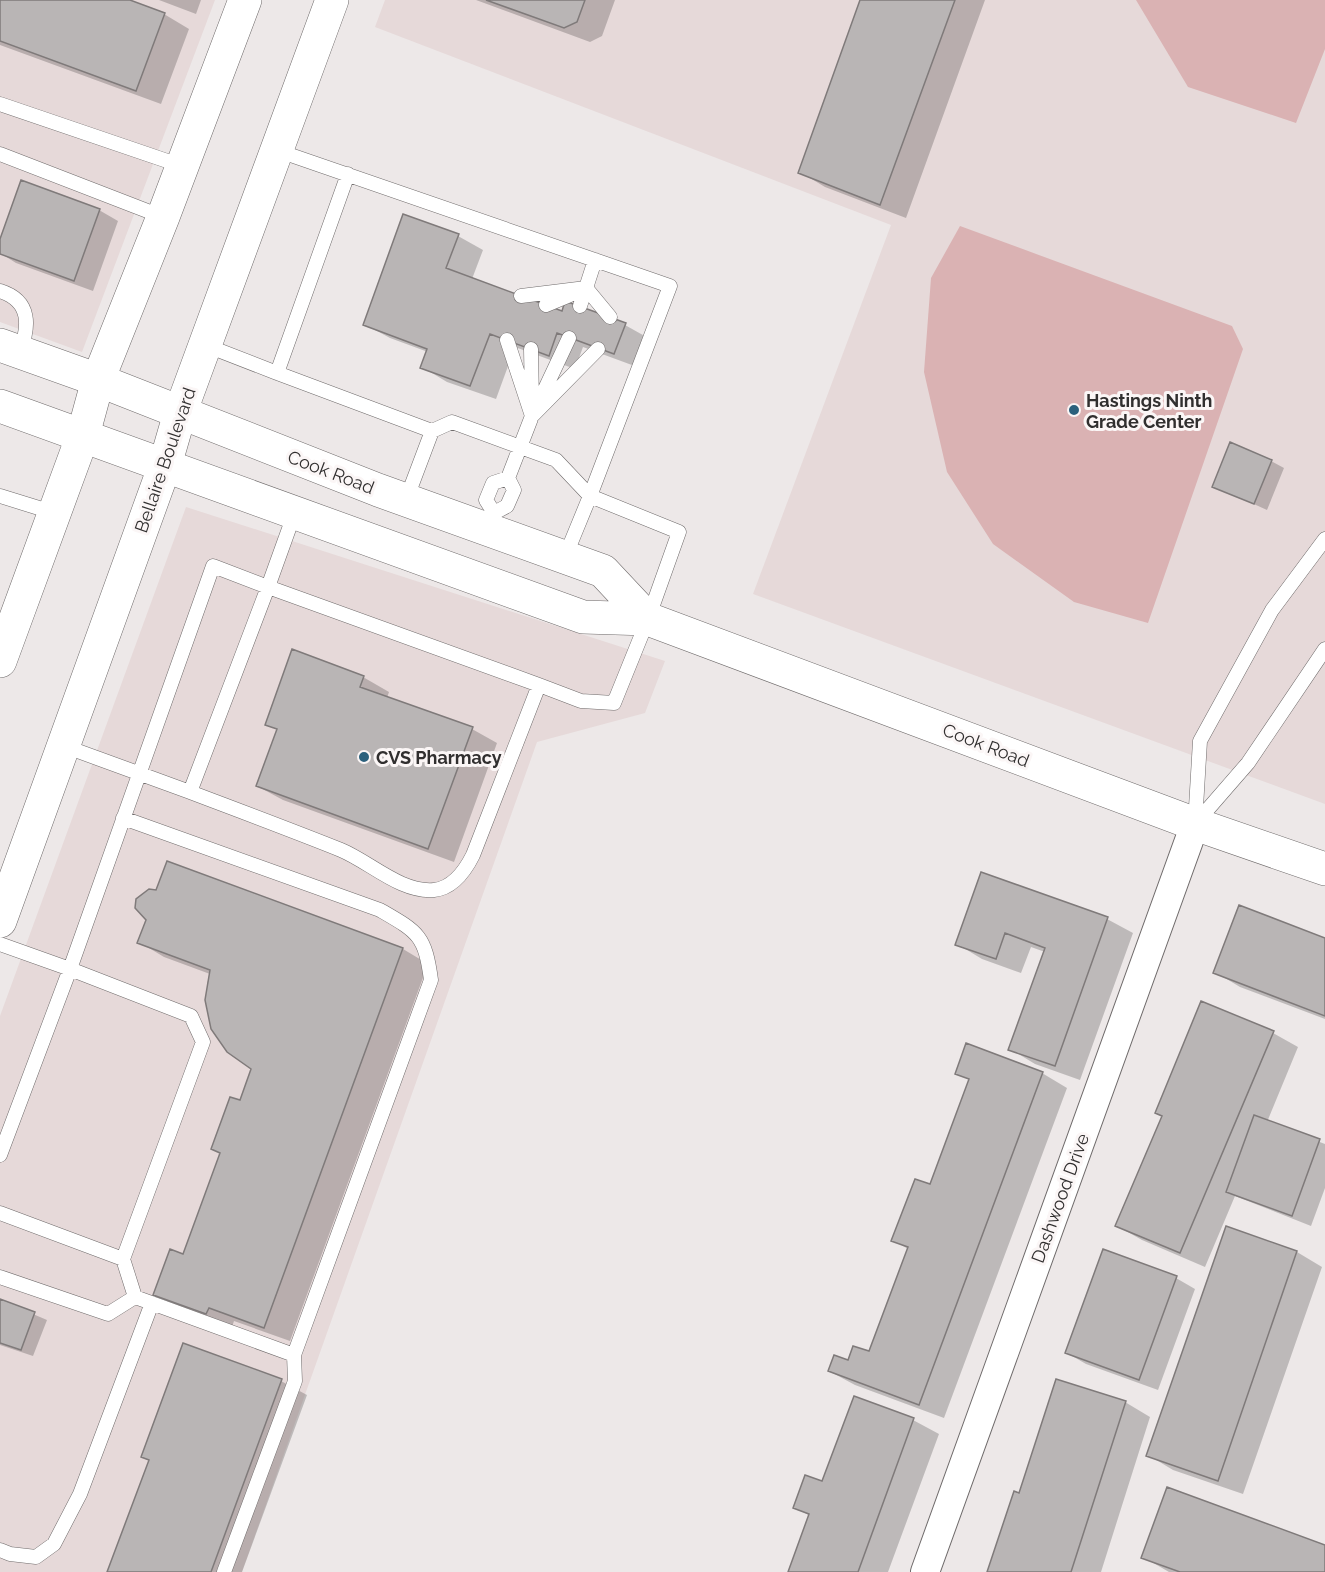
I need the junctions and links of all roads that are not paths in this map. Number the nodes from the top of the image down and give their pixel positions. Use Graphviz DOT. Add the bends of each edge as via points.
graph roads {
  1 [pos="244,0"];
  2 [pos="332,0"];
  3 [pos="0,104"];
  4 [pos="276,150"];
  5 [pos="0,154"];
  6 [pos="182,166"];
  7 [pos="348,174"];
  8 [pos="163,217"];
  9 [pos="595,260"];
  10 [pos="586,288"];
  11 [pos="0,291"];
  12 [pos="521,296"];
  13 [pos="546,305"];
  14 [pos="580,306"];
  15 [pos="610,317"];
  16 [pos="569,338"];
  17 [pos="507,340"];
  18 [pos="205,345"];
  19 [pos="10,349"];
  20 [pos="531,349"];
  21 [pos="598,349"];
  22 [pos="277,373"];
  23 [pos="98,380"];
  24 [pos="0,406"];
  25 [pos="180,413"];
  26 [pos="532,416"];
  27 [pos="432,431"];
  28 [pos="83,435"];
  29 [pos="522,447"];
  30 [pos="165,465"];
  31 [pos="508,478"];
  32 [pos="0,495"];
  33 [pos="591,496"];
  34 [pos="406,501"];
  35 [pos="295,512"];
  36 [pos="55,513"];
  37 [pos="490,521"];
  38 [pos="1325,539"];
  39 [pos="565,558"];
  40 [pos="268,587"];
  41 [pos="648,619"];
  42 [pos="1325,649"];
  43 [pos="1,653"];
  44 [pos="539,685"];
  45 [pos="64,746"];
  46 [pos="140,773"];
  47 [pos="190,792"];
  48 [pos="123,818"];
  49 [pos="1195,824"];
  50 [pos="1325,869"];
  51 [pos="0,921"];
  52 [pos="0,944"];
  53 [pos="70,969"];
  54 [pos="0,1155"];
  55 [pos="0,1214"];
  56 [pos="123,1259"];
  57 [pos="0,1276"];
  58 [pos="135,1297"];
  59 [pos="152,1303"];
  60 [pos="294,1355"];
  61 [pos="0,1550"];
  62 [pos="224,1572"];
  63 [pos="925,1572"];
  1 -- 6 [label="street"];
  2 -- 4 [label="street, Bellaire Boulevard"];
  3 -- 6 [label="lane"];
  4 -- 7 [label="lane"];
  4 -- 18 [label="street, Bellaire Boulevard"];
  5 -- 8 [label="lane"];
  6 -- 8 [label="street"];
  7 -- 9 [label="lane"];
  7 -- 22 [label="lane"];
  8 -- 23 [label="street"];
  9 -- 10 [label="lane"];
  9 -- 33 [label="lane" via="670,286"];
  10 -- 12 [label="lane"];
  10 -- 13 [label="lane"];
  10 -- 14 [label="lane"];
  10 -- 15 [label="lane"];
  11 -- 19 [label="lane" via="26,314 28,329"];
  16 -- 26 [label="lane"];
  17 -- 26 [label="lane"];
  18 -- 22 [label="lane"];
  18 -- 25 [label="street, Bellaire Boulevard"];
  19 -- 23 [label="street, Cook Road"];
  20 -- 26 [label="lane"];
  21 -- 26 [label="lane"];
  22 -- 27 [label="lane"];
  23 -- 25 [label="street, Cook Road"];
  23 -- 28 [label="street"];
  24 -- 28 [label="street, Cook Road"];
  25 -- 30 [label="street, Bellaire Boulevard"];
  25 -- 34 [label="street, Cook Road"];
  26 -- 29 [label="lane"];
  27 -- 29 [label="lane" via="452,422"];
  27 -- 34 [label="lane"];
  28 -- 30 [label="street, Cook Road"];
  28 -- 36 [label="street"];
  29 -- 31 [label="lane"];
  29 -- 33 [label="lane" via="556,460"];
  30 -- 35 [label="street, Cook Road"];
  30 -- 45 [label="street, Bellaire Boulevard"];
  31 -- 37 [label="lane" via="514,490 507,506"];
  31 -- 37 [label="lane" via="493,483 486,500"];
  32 -- 36 [label="lane"];
  33 -- 39 [label="lane"];
  33 -- 41 [label="lane" via="679,532"];
  34 -- 37 [label="street, Cook Road"];
  35 -- 40 [label="lane"];
  35 -- 41 [label="street, Cook Road" via="583,617"];
  36 -- 43 [label="street"];
  37 -- 39 [label="street, Cook Road"];
  38 -- 49 [label="lane" via="1272,610 1200,741"];
  39 -- 41 [label="street, Cook Road" via="603,571"];
  40 -- 44 [label="lane"];
  40 -- 46 [label="lane" via="213,566"];
  40 -- 47 [label="lane"];
  41 -- 44 [label="lane" via="614,703 581,701"];
  41 -- 49 [label="street, Cook Road"];
  42 -- 49 [label="lane" via="1248,763"];
  44 -- 47 [label="lane" via="473,855 450,885 435,890 416,889 342,851"];
  45 -- 46 [label="lane"];
  45 -- 51 [label="street, Bellaire Boulevard"];
  46 -- 47 [label="lane"];
  46 -- 48 [label="lane"];
  48 -- 53 [label="lane"];
  48 -- 60 [label="lane" via="380,910 408,926 426,948 430,980"];
  49 -- 50 [label="street, Cook Road"];
  49 -- 63 [label="street, Dashwood Drive"];
  52 -- 53 [label="lane"];
  53 -- 54 [label="lane"];
  53 -- 56 [label="lane" via="191,1016 202,1042"];
  55 -- 56 [label="lane"];
  56 -- 58 [label="lane"];
  57 -- 58 [label="lane" via="108,1314"];
  58 -- 59 [label="lane"];
  59 -- 60 [label="lane"];
  59 -- 61 [label="lane" via="80,1494 54,1544 36,1557"];
  60 -- 62 [label="lane" via="295,1381"];
}
